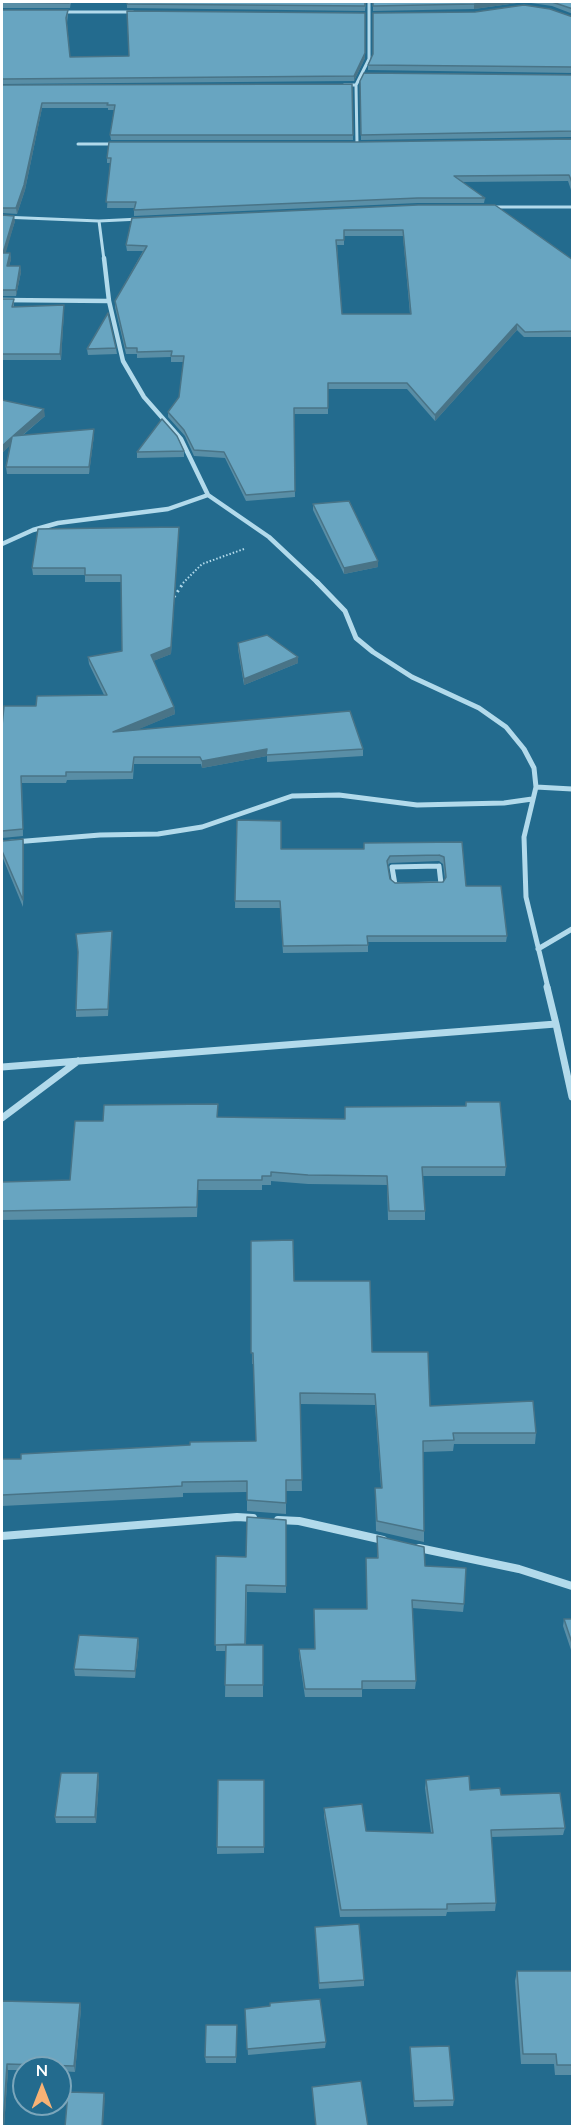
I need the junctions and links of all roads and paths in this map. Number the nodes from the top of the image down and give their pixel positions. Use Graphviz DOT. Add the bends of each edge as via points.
graph roads {
  1 [pos="369,2"];
  2 [pos="56,12"];
  3 [pos="136,12"];
  4 [pos="363,15"];
  5 [pos="369,15"];
  6 [pos="379,15"];
  7 [pos="362,74"];
  8 [pos="373,75"];
  9 [pos="332,85"];
  10 [pos="356,85"];
  11 [pos="78,144"];
  12 [pos="125,144"];
  13 [pos="345,144"];
  14 [pos="477,207"];
  15 [pos="573,207"];
  16 [pos="2,217"];
  17 [pos="146,219"];
  18 [pos="99,221"];
  19 [pos="2,300"];
  20 [pos="109,301"];
  21 [pos="208,495"];
  22 [pos="269,537"];
  23 [pos="2,544"];
  24 [pos="173,600"];
  25 [pos="536,788"];
  26 [pos="573,789"];
  27 [pos="532,799"];
  28 [pos="2,843"];
  29 [pos="392,867"];
  30 [pos="573,929"];
  31 [pos="538,949"];
  32 [pos="556,1024"];
  33 [pos="78,1061"];
  34 [pos="2,1067"];
  35 [pos="573,1096"];
  36 [pos="2,1118"];
  37 [pos="258,1518"];
  38 [pos="268,1519"];
  39 [pos="2,1536"];
  40 [pos="388,1541"];
  41 [pos="410,1546"];
  42 [pos="573,1586"];
  1 -- 5 [label="street"];
  2 -- 3 [label="street"];
  4 -- 5 [label="street"];
  5 -- 6 [label="street"];
  5 -- 7 [label="street" via="369,59"];
  7 -- 8 [label="street"];
  7 -- 10 [label="street"];
  9 -- 10 [label="street"];
  10 -- 13 [label="street" via="357,144"];
  11 -- 12 [label="street"];
  14 -- 15 [label="street"];
  16 -- 18 [label="street"];
  17 -- 18 [label="street"];
  18 -- 20 [label="street"];
  19 -- 20 [label="street"];
  20 -- 21 [label="street" via="123,361 144,398 181,439"];
  21 -- 22 [label="street"];
  21 -- 23 [label="street" via="168,509 58,523"];
  22 -- 24 [label="path" via="202,564 190,574"];
  22 -- 25 [label="street" via="345,610 356,638 373,652 506,727 534,768"];
  25 -- 26 [label="street"];
  25 -- 27 [label="street"];
  27 -- 28 [label="street" via="417,805 339,795 292,796 202,826 158,834"];
  27 -- 31 [label="street" via="524,837 526,897"];
  29 -- 29 [label="street" via="395,885 441,884 439,866"];
  30 -- 31 [label="street"];
  31 -- 32 [label="street"];
  32 -- 33 [label="street"];
  32 -- 35 [label="street"];
  33 -- 34 [label="street"];
  33 -- 36 [label="street"];
  37 -- 39 [label="street"];
  38 -- 40 [label="street" via="299,1521"];
  41 -- 42 [label="street" via="519,1569"];
}
